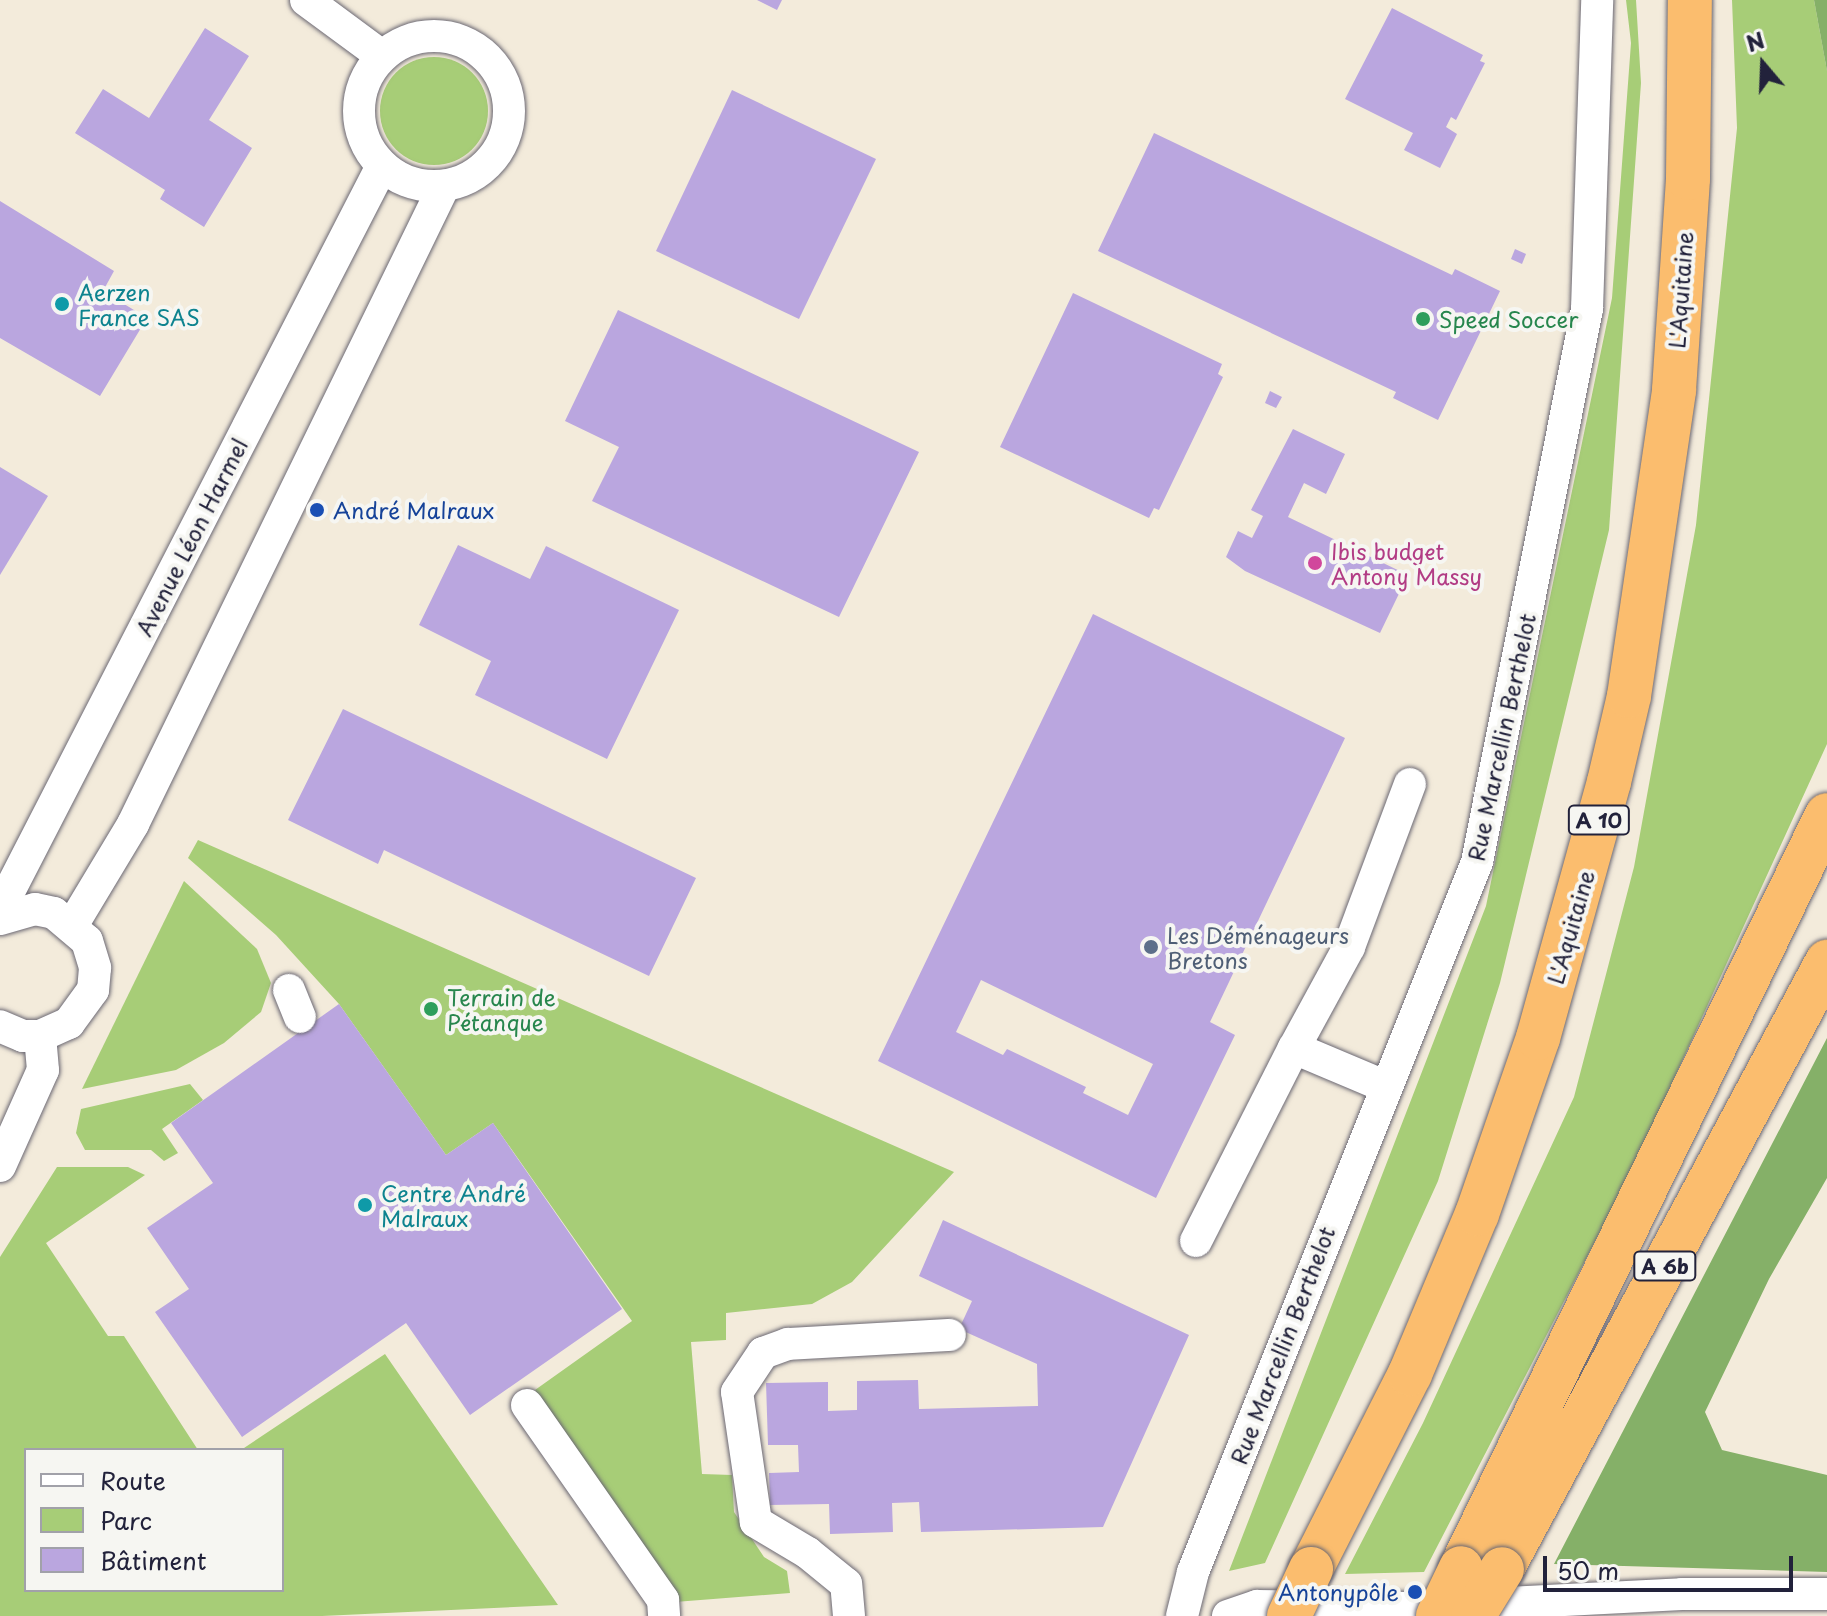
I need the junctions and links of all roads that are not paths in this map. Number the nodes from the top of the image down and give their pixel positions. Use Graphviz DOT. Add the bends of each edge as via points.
graph roads {
  1 [pos="306,0"];
  2 [pos="1597,0"];
  3 [pos="1689,7"];
  4 [pos="382,56"];
  5 [pos="382,166"];
  6 [pos="444,186"];
  7 [pos="1410,784"];
  8 [pos="1827,815"];
  9 [pos="0,909"];
  10 [pos="0,919"];
  11 [pos="73,924"];
  12 [pos="1827,962"];
  13 [pos="0,1026"];
  14 [pos="40,1036"];
  15 [pos="1294,1048"];
  16 [pos="1384,1086"];
  17 [pos="0,1166"];
  18 [pos="1196,1241"];
  19 [pos="950,1335"];
  20 [pos="527,1405"];
  21 [pos="1482,1569"];
  22 [pos="1827,1594"];
  23 [pos="1682,1605"];
  24 [pos="664,1616"];
  25 [pos="849,1616"];
  26 [pos="1182,1616"];
  27 [pos="1228,1616"];
  28 [pos="1289,1616"];
  29 [pos="1438,1616"];
  30 [pos="1473,1616"];
  1 -- 4 [label="street"];
  2 -- 16 [label="street, Rue Marcellin Berthelot" via="1587,309 1477,862"];
  3 -- 28 [label="highway, L'Aquitaine / A 10, bridge" via="1688,178 1674,390 1629,696 1609,782 1538,1038 1477,1214 1410,1374"];
  4 -- 5 [label="street" via="359,99 367,146"];
  4 -- 6 [label="street" via="404,42 454,38 496,67 508,104 503,142 489,163"];
  5 -- 6 [label="street" via="421,186"];
  5 -- 9 [label="street, Avenue Léon Harmel"];
  6 -- 11 [label="street" via="133,824"];
  7 -- 15 [label="street" via="1349,947"];
  8 -- 21 [label="highway"];
  10 -- 11 [label="street" via="35,909"];
  11 -- 14 [label="street" via="87,941 95,968 93,990 69,1023"];
  12 -- 21 [label="highway, A 6b"];
  13 -- 14 [label="street" via="23,1036"];
  14 -- 17 [label="street" via="43,1070"];
  15 -- 16 [label="street"];
  15 -- 18 [label="street"];
  16 -- 26 [label="street, Rue Marcellin Berthelot" via="1193,1572"];
  19 -- 25 [label="street" via="788,1344 763,1353 737,1392 756,1522 846,1584"];
  20 -- 24 [label="street" via="663,1600"];
  21 -- 29 [label="highway, bridge"];
  21 -- 30 [label="highway, A 6b, bridge"];
  22 -- 23 [label="street"];
  23 -- 27 [label="street" via="1257,1606"];
}
